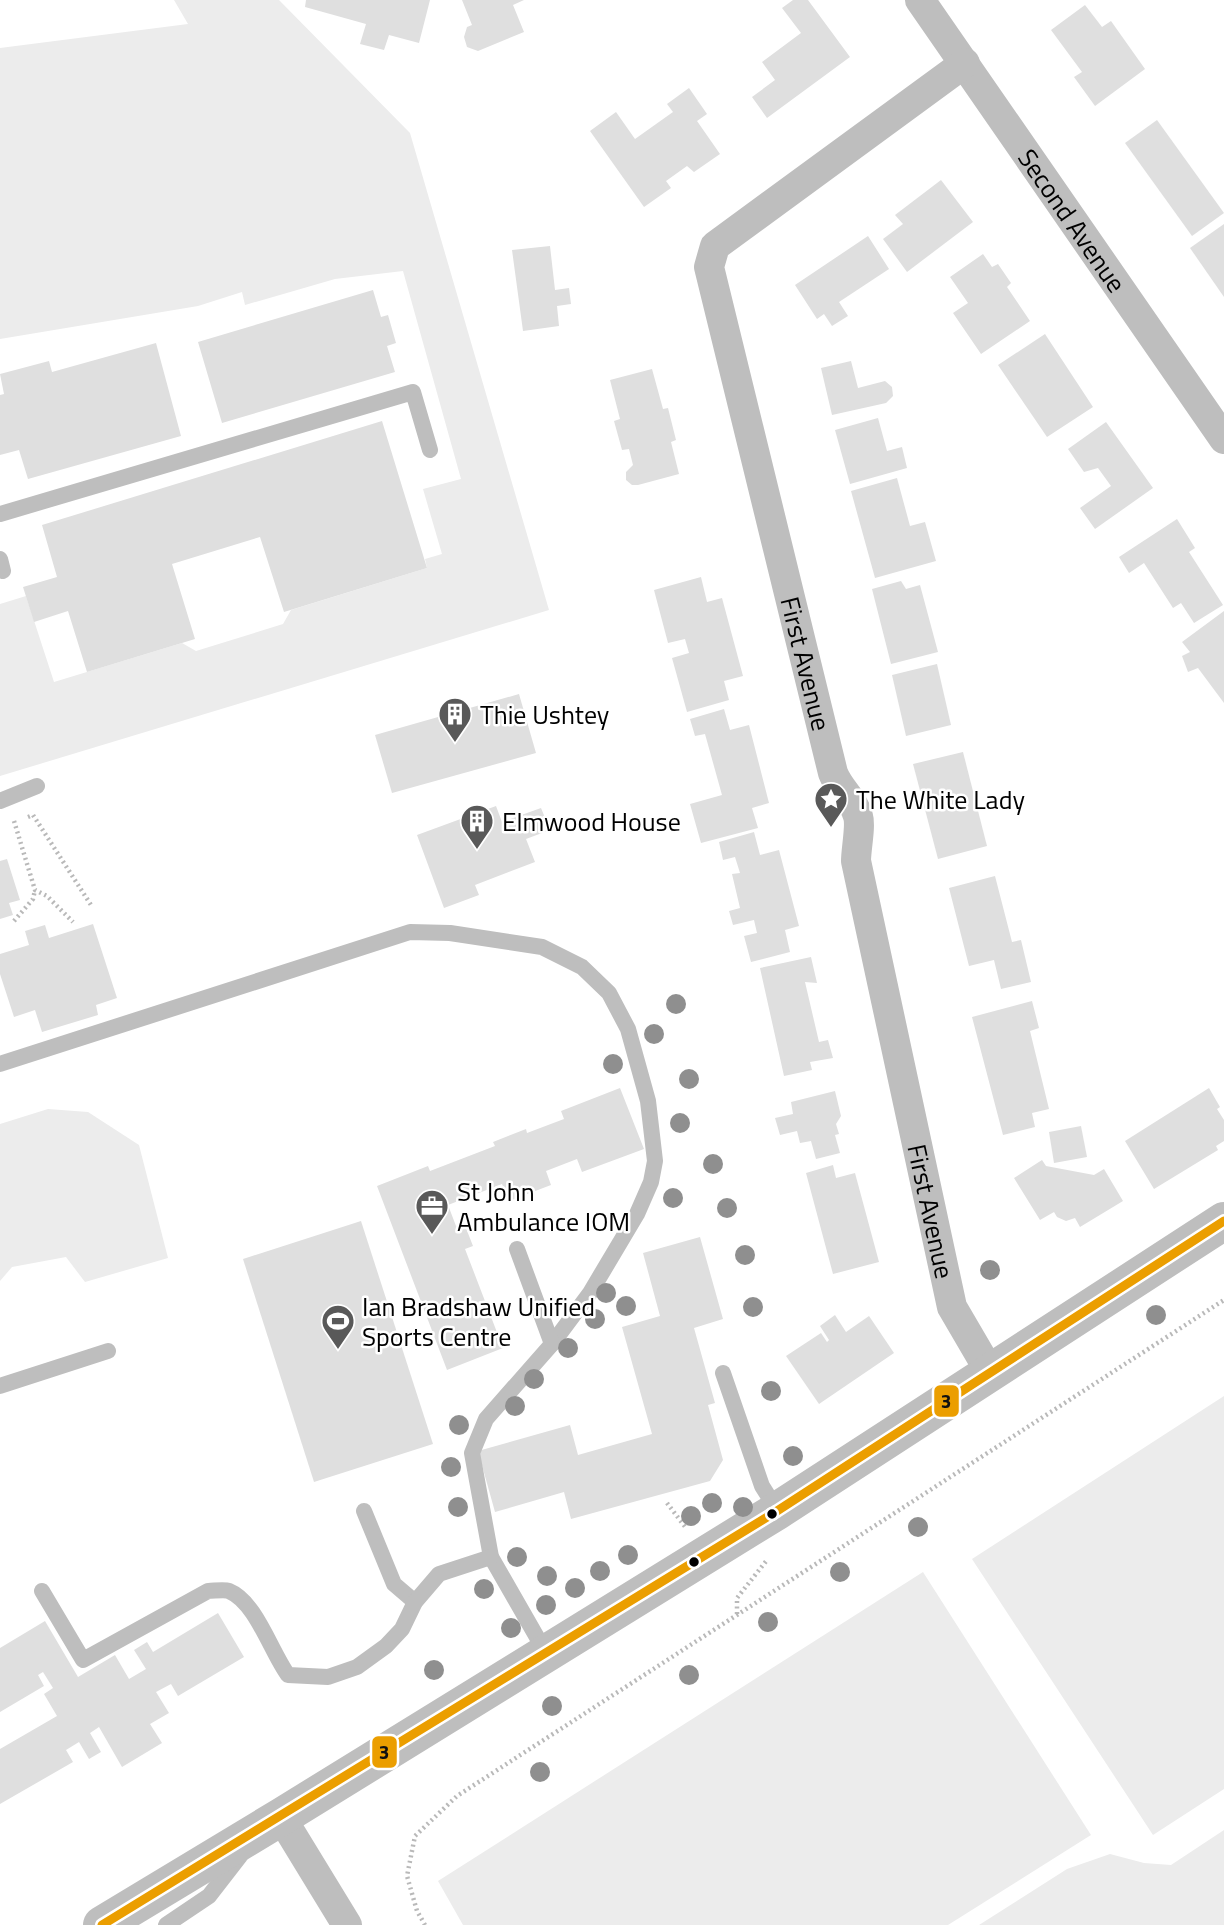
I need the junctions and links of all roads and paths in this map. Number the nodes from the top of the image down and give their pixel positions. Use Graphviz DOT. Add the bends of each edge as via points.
graph roads {
  1 [pos="920,0"];
  2 [pos="965,63"];
  3 [pos="1224,439"];
  4 [pos="430,450"];
  5 [pos="0,514"];
  6 [pos="37,786"];
  7 [pos="0,801"];
  8 [pos="14,821"];
  9 [pos="4,824"];
  10 [pos="35,890"];
  11 [pos="91,905"];
  12 [pos="13,921"];
  13 [pos="73,922"];
  14 [pos="0,1063"];
  15 [pos="1224,1221"];
  16 [pos="517,1249"];
  17 [pos="1224,1300"];
  18 [pos="552,1344"];
  19 [pos="108,1352"];
  20 [pos="989,1372"];
  21 [pos="723,1373"];
  22 [pos="0,1386"];
  23 [pos="667,1503"];
  24 [pos="364,1511"];
  25 [pos="777,1511"];
  26 [pos="681,1522"];
  27 [pos="491,1557"];
  28 [pos="769,1558"];
  29 [pos="43,1591"];
  30 [pos="415,1602"];
  31 [pos="737,1615"];
  32 [pos="546,1653"];
  33 [pos="270,1824"];
  34 [pos="102,1925"];
  35 [pos="166,1925"];
  36 [pos="347,1925"];
  37 [pos="425,1925"];
  1 -- 2 [label="street, Second Avenue"];
  2 -- 3 [label="street, Second Avenue"];
  2 -- 20 [label="street, First Avenue" via="715,246 709,267 833,773 859,818 856,861 952,1307"];
  4 -- 5 [label="lane" via="413,392"];
  6 -- 7 [label="lane"];
  8 -- 9 [label="path"];
  8 -- 10 [label="path"];
  8 -- 11 [label="path" via="33,815"];
  10 -- 12 [label="path" via="33,899"];
  10 -- 13 [label="path"];
  14 -- 18 [label="lane" via="410,932 450,933 542,947 582,968 610,993 640,1067 655,1161 637,1214 590,1293"];
  15 -- 20 [label="highway"];
  16 -- 18 [label="lane"];
  17 -- 31 [label="path"];
  18 -- 27 [label="lane" via="486,1419 472,1452"];
  19 -- 22 [label="lane"];
  20 -- 25 [label="highway"];
  21 -- 25 [label="lane" via="762,1486"];
  23 -- 26 [label="path"];
  24 -- 30 [label="lane" via="394,1584"];
  25 -- 32 [label="highway"];
  27 -- 30 [label="lane" via="439,1574"];
  27 -- 32 [label="lane"];
  28 -- 31 [label="path" via="737,1598"];
  29 -- 30 [label="lane" via="83,1660 208,1591 228,1590 248,1604 288,1675 328,1677 357,1667 386,1646"];
  31 -- 37 [label="path" via="457,1796 415,1836 407,1876"];
  32 -- 33 [label="highway"];
  33 -- 34 [label="highway"];
  33 -- 35 [label="lane" via="209,1896"];
  33 -- 36 [label="street"];
}
